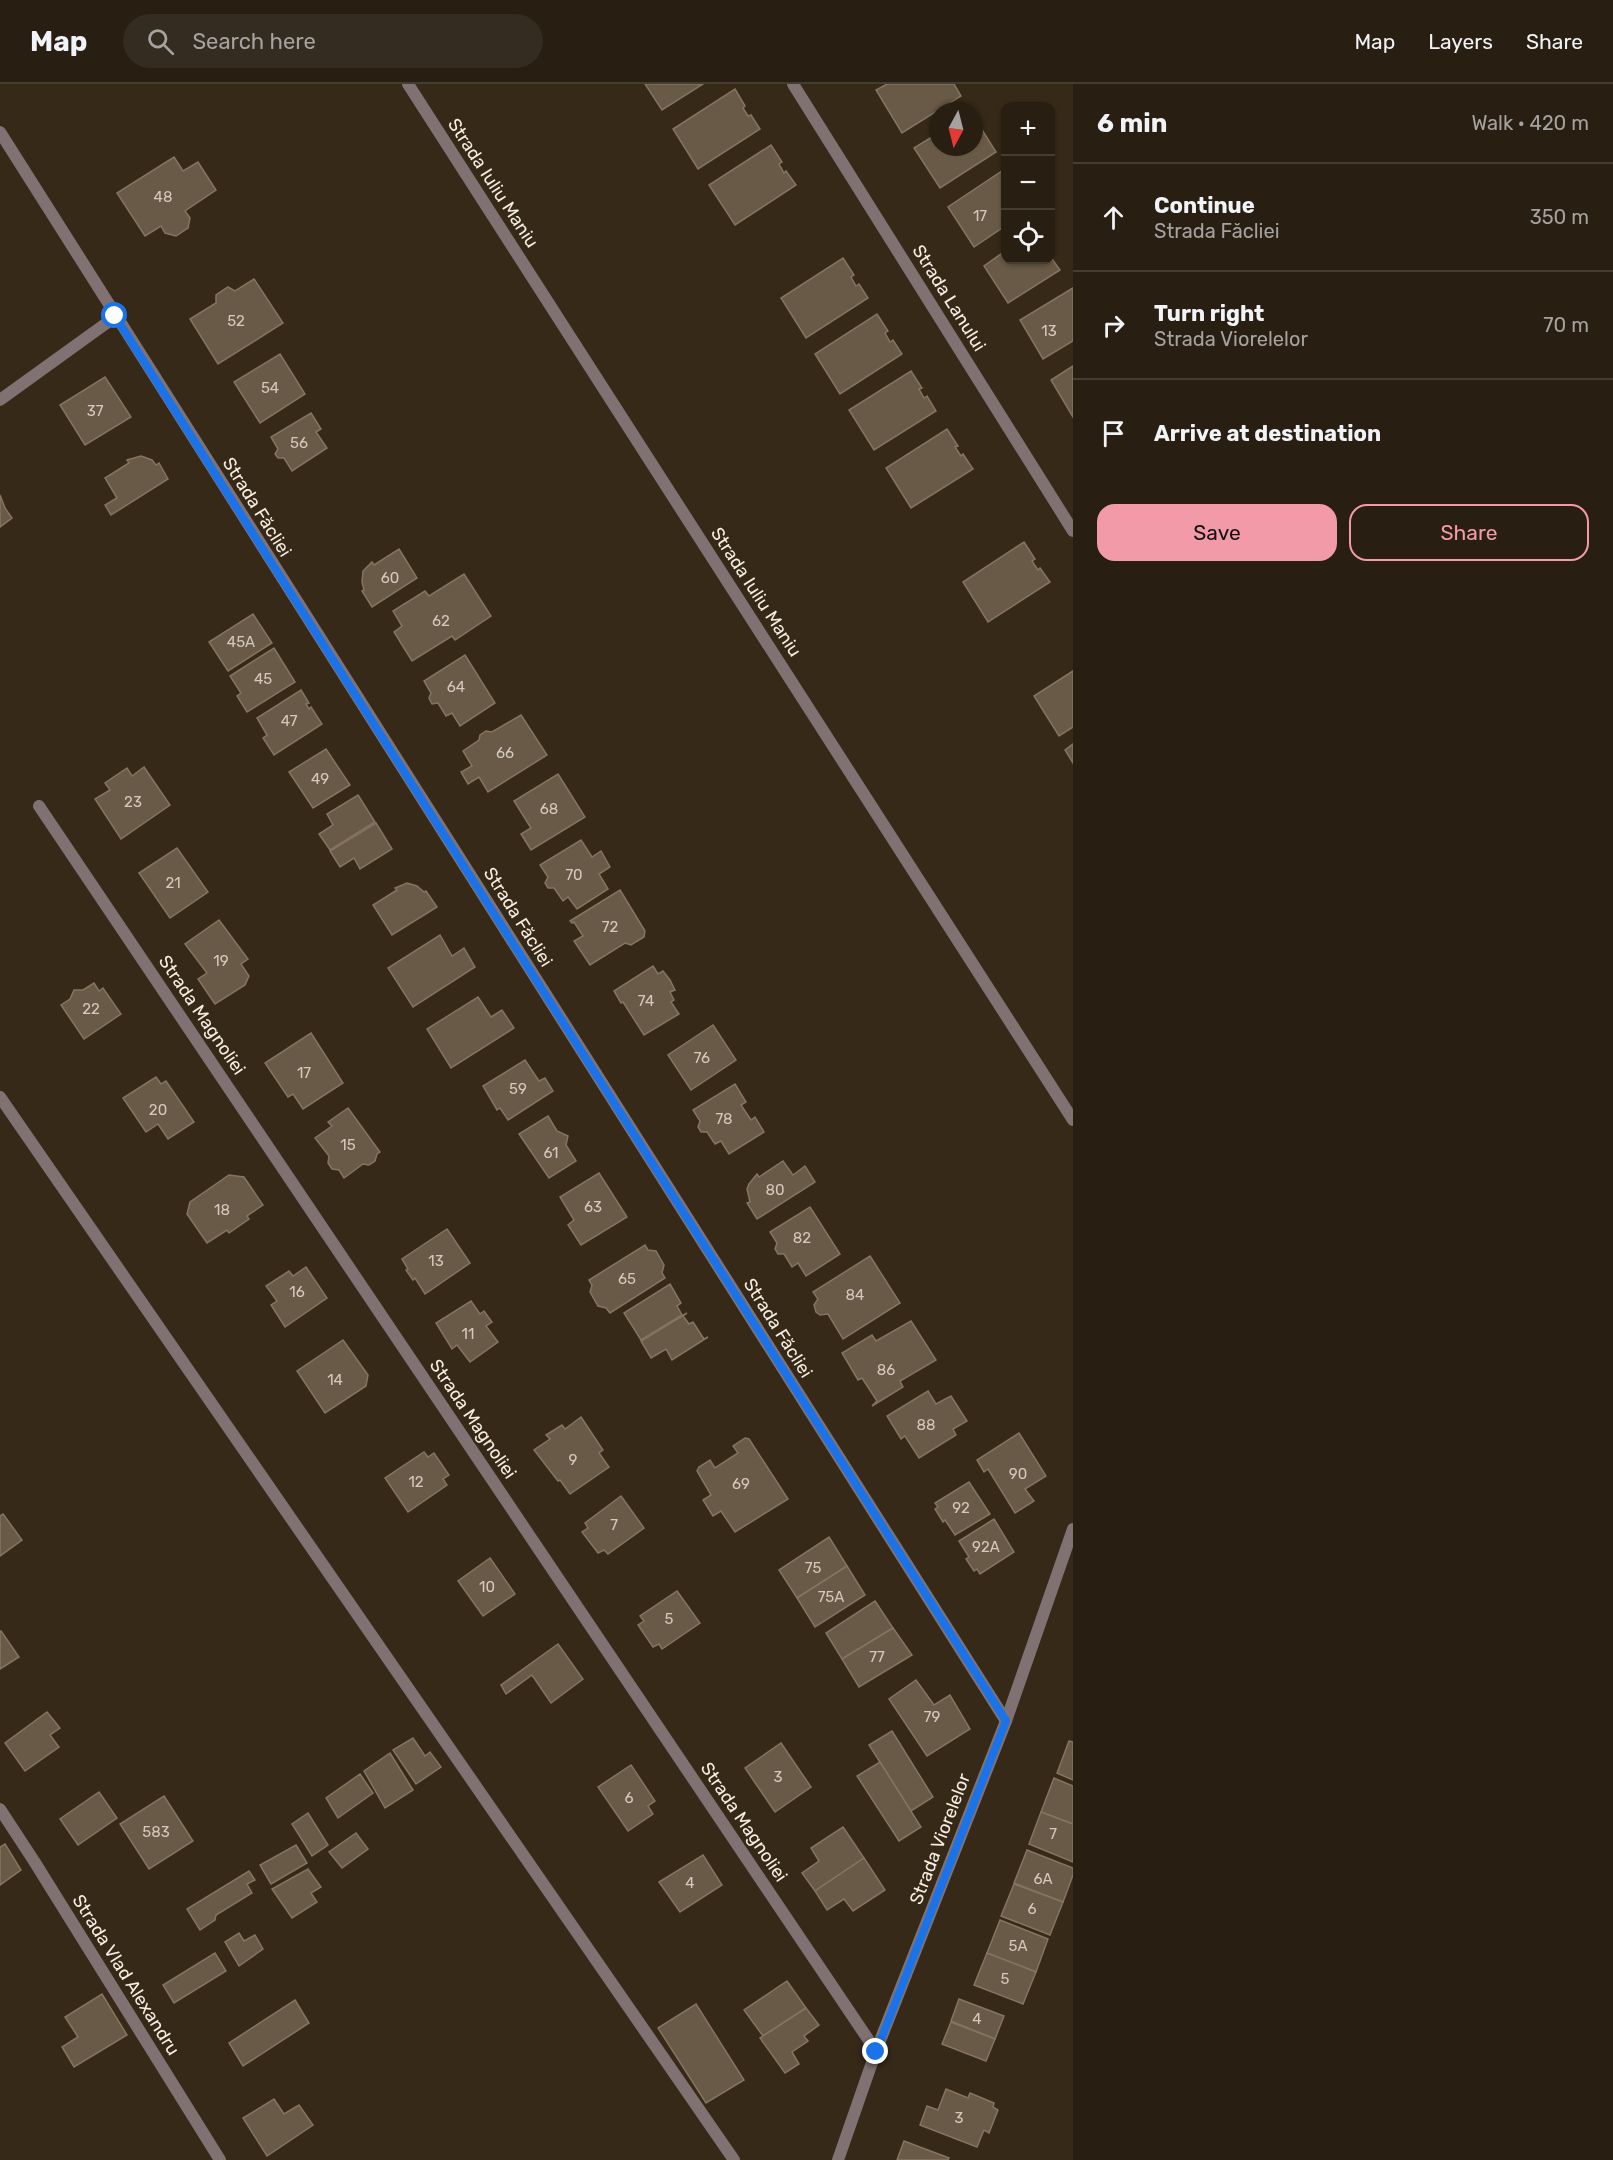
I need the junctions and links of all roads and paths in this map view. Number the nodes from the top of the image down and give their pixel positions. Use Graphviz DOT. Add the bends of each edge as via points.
graph roads {
  1 [pos="408,84"];
  2 [pos="794,84"];
  3 [pos="0,132"];
  4 [pos="115,316"];
  5 [pos="0,400"];
  6 [pos="1073,531"];
  7 [pos="39,806"];
  8 [pos="0,1097"];
  9 [pos="1073,1120"];
  10 [pos="1073,1529"];
  11 [pos="1006,1721"];
  12 [pos="0,1809"];
  13 [pos="876,2052"];
  14 [pos="220,2160"];
  15 [pos="734,2160"];
  16 [pos="838,2160"];
  1 -- 9 [label="street, Strada Iuliu Maniu"];
  2 -- 6 [label="street, Strada Lanului"];
  3 -- 4 [label="street, Strada Făcliei"];
  4 -- 5 [label="street"];
  4 -- 11 [label="street, Strada Făcliei"];
  7 -- 13 [label="street, Strada Magnoliei"];
  8 -- 15 [label="street"];
  10 -- 11 [label="street, Strada Viorelelor"];
  11 -- 13 [label="street, Strada Viorelelor"];
  12 -- 14 [label="street, Strada Vlad Alexandru"];
  13 -- 16 [label="street, Strada Viorelelor"];
}
